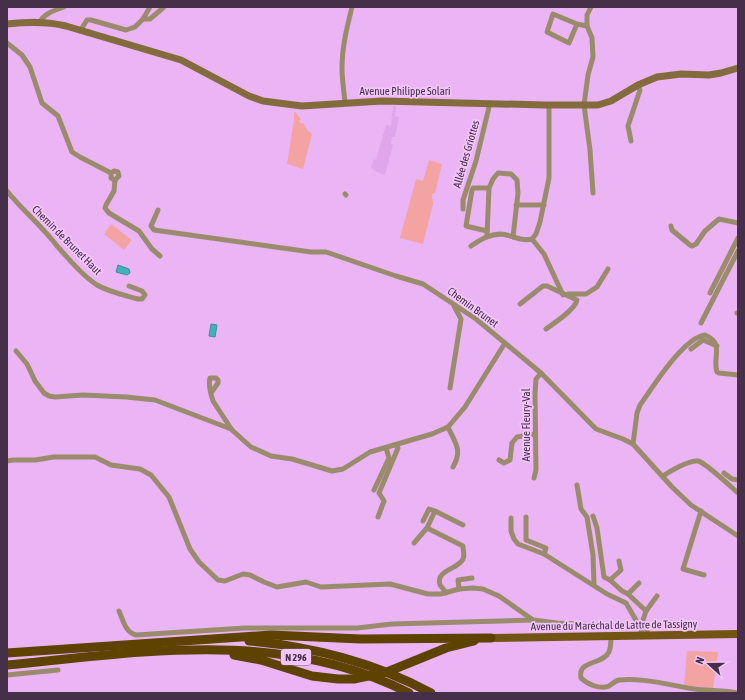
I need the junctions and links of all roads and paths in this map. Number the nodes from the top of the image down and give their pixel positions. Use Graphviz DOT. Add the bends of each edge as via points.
graph roads {
  1 [pos="64,7"];
  2 [pos="150,7"];
  3 [pos="164,7"];
  4 [pos="352,7"];
  5 [pos="591,7"];
  6 [pos="143,19"];
  7 [pos="40,22"];
  8 [pos="7,24"];
  9 [pos="577,24"];
  10 [pos="587,26"];
  11 [pos="80,30"];
  12 [pos="7,43"];
  13 [pos="738,68"];
  14 [pos="638,85"];
  15 [pos="345,103"];
  16 [pos="490,103"];
  17 [pos="549,105"];
  18 [pos="584,105"];
  19 [pos="630,141"];
  20 [pos="489,188"];
  21 [pos="7,191"];
  22 [pos="593,193"];
  23 [pos="516,205"];
  24 [pos="544,205"];
  25 [pos="463,209"];
  26 [pos="158,210"];
  27 [pos="738,224"];
  28 [pos="671,226"];
  29 [pos="487,234"];
  30 [pos="513,237"];
  31 [pos="738,238"];
  32 [pos="532,239"];
  33 [pos="471,246"];
  34 [pos="738,251"];
  35 [pos="160,256"];
  36 [pos="608,269"];
  37 [pos="129,286"];
  38 [pos="710,293"];
  39 [pos="563,294"];
  40 [pos="520,304"];
  41 [pos="454,306"];
  42 [pos="701,323"];
  43 [pos="546,329"];
  44 [pos="505,343"];
  45 [pos="717,346"];
  46 [pos="690,349"];
  47 [pos="16,351"];
  48 [pos="541,373"];
  49 [pos="738,375"];
  50 [pos="450,388"];
  51 [pos="211,393"];
  52 [pos="448,427"];
  53 [pos="232,430"];
  54 [pos="535,434"];
  55 [pos="633,444"];
  56 [pos="396,445"];
  57 [pos="386,448"];
  58 [pos="499,460"];
  59 [pos="7,461"];
  60 [pos="453,467"];
  61 [pos="724,472"];
  62 [pos="663,476"];
  63 [pos="534,478"];
  64 [pos="738,480"];
  65 [pos="577,485"];
  66 [pos="374,490"];
  67 [pos="738,493"];
  68 [pos="435,511"];
  69 [pos="701,511"];
  70 [pos="593,516"];
  71 [pos="378,517"];
  72 [pos="526,517"];
  73 [pos="511,518"];
  74 [pos="423,521"];
  75 [pos="463,525"];
  76 [pos="427,528"];
  77 [pos="738,536"];
  78 [pos="414,543"];
  79 [pos="544,554"];
  80 [pos="619,561"];
  81 [pos="704,575"];
  82 [pos="472,578"];
  83 [pos="610,580"];
  84 [pos="639,583"];
  85 [pos="594,585"];
  86 [pos="459,589"];
  87 [pos="446,593"];
  88 [pos="628,594"];
  89 [pos="657,596"];
  90 [pos="119,611"];
  91 [pos="646,611"];
  92 [pos="533,620"];
  93 [pos="640,622"];
  94 [pos="738,634"];
  95 [pos="644,635"];
  96 [pos="611,636"];
  97 [pos="491,638"];
  98 [pos="207,639"];
  99 [pos="178,650"];
  100 [pos="7,653"];
  101 [pos="7,665"];
  102 [pos="58,670"];
  103 [pos="7,675"];
  104 [pos="409,693"];
  105 [pos="432,693"];
  106 [pos="738,693"];
  1 -- 7 [label="street" via="48,13"];
  2 -- 6 [label="street"];
  3 -- 6 [label="street" via="150,19"];
  4 -- 15 [label="street" via="342,53"];
  5 -- 10 [label="street" via="587,15"];
  6 -- 11 [label="street" via="135,27 126,30 87,20"];
  7 -- 8 [label="main road, Avenue Philippe Solari"];
  7 -- 11 [label="main road, Avenue Philippe Solari"];
  9 -- 9 [label="street" via="553,14 547,32 569,43"];
  9 -- 10 [label="street"];
  10 -- 18 [label="street" via="592,38 593,57"];
  11 -- 15 [label="main road, Avenue Philippe Solari" via="181,60 263,102 307,106"];
  12 -- 35 [label="street" via="22,55 30,67 42,103 58,116 72,152 111,173 111,178 115,180 114,191 106,205 109,213 139,231"];
  13 -- 14 [label="main road, Avenue Philippe Solari" via="709,75 681,74 657,77"];
  14 -- 18 [label="main road, Avenue Philippe Solari" via="611,101 598,105"];
  14 -- 19 [label="street" via="640,90 628,126"];
  15 -- 16 [label="main road, Avenue Philippe Solari"];
  16 -- 17 [label="main road, Avenue Philippe Solari"];
  16 -- 25 [label="street, Allée des Griottes" via="476,161 463,200"];
  17 -- 18 [label="main road, Avenue Philippe Solari"];
  17 -- 24 [label="street" via="549,178"];
  18 -- 22 [label="street"];
  20 -- 23 [label="street" via="498,173 511,174 517,180"];
  20 -- 29 [label="street"];
  20 -- 29 [label="street" via="473,188 466,226"];
  21 -- 37 [label="street, Chemin de Brunet Haut" via="90,280 105,289 138,299 144,298 142,291"];
  23 -- 24 [label="street"];
  23 -- 30 [label="street"];
  24 -- 32 [label="street" via="536,234"];
  26 -- 41 [label="street, Chemin Brunet" via="151,226 154,230 326,252 423,284"];
  27 -- 28 [label="street" via="719,219 692,246 672,230"];
  29 -- 30 [label="street"];
  29 -- 33 [label="street"];
  30 -- 32 [label="street" via="522,240"];
  31 -- 38 [label="street"];
  32 -- 39 [label="street" via="544,254"];
  34 -- 42 [label="street"];
  36 -- 39 [label="street" via="597,287 586,294"];
  39 -- 40 [label="street" via="543,286"];
  39 -- 43 [label="street" via="578,300 577,304"];
  41 -- 44 [label="street, Chemin Brunet" via="476,319"];
  41 -- 50 [label="street" via="461,319"];
  44 -- 48 [label="street, Chemin Brunet"];
  44 -- 52 [label="street" via="465,407"];
  45 -- 46 [label="street" via="703,340"];
  45 -- 49 [label="street" via="717,372"];
  45 -- 55 [label="street" via="708,336 700,335 677,354 640,405"];
  47 -- 53 [label="street" via="35,381 49,396 83,395 155,400"];
  48 -- 54 [label="street, Avenue Fleury-Val" via="536,379"];
  48 -- 55 [label="street, Chemin Brunet" via="596,429"];
  51 -- 53 [label="street" via="213,401"];
  52 -- 56 [label="street"];
  52 -- 60 [label="street" via="459,452"];
  53 -- 57 [label="street" via="245,442 271,456 292,459 332,471 343,469 370,452"];
  54 -- 58 [label="street" via="517,437 512,443 510,460"];
  54 -- 63 [label="street, Avenue Fleury-Val"];
  55 -- 62 [label="street, Chemin Brunet"];
  56 -- 57 [label="street"];
  56 -- 71 [label="street" via="398,448 379,492 384,501"];
  57 -- 66 [label="street" via="389,458"];
  59 -- 87 [label="street" via="95,457 111,465 140,469 151,475 169,497 190,549 199,562 218,580 225,581 242,574 277,587 306,582 321,587 390,584 428,594"];
  61 -- 64 [label="street" via="732,479"];
  62 -- 67 [label="street" via="690,462 698,461"];
  62 -- 69 [label="street, Chemin Brunet" via="679,494"];
  65 -- 85 [label="street" via="581,509 587,517"];
  68 -- 74 [label="street" via="429,509"];
  68 -- 75 [label="street"];
  68 -- 76 [label="street"];
  69 -- 77 [label="street, Chemin Brunet"];
  69 -- 81 [label="street" via="683,569"];
  70 -- 83 [label="street" via="604,577"];
  72 -- 79 [label="street" via="526,540 546,548"];
  73 -- 79 [label="street" via="511,531 518,544"];
  76 -- 78 [label="street"];
  76 -- 87 [label="street" via="463,546 463,560 444,572 440,578 440,585"];
  79 -- 85 [label="street"];
  80 -- 83 [label="street" via="621,570"];
  82 -- 86 [label="street" via="458,580"];
  83 -- 88 [label="street"];
  84 -- 88 [label="street"];
  85 -- 93 [label="street" via="626,603"];
  86 -- 87 [label="street"];
  86 -- 92 [label="street" via="483,589 499,596"];
  88 -- 91 [label="street"];
  89 -- 91 [label="street"];
  90 -- 92 [label="street" via="125,627 136,634 245,628 356,628 392,624"];
  91 -- 93 [label="street"];
  92 -- 93 [label="street" via="620,626"];
  93 -- 95 [label="street" via="646,626"];
  94 -- 95 [label="main road, Avenue du Maréchal de Lattre de Tassigny"];
  95 -- 96 [label="main road, Avenue du Maréchal de Lattre de Tassigny"];
  96 -- 97 [label="main road, Avenue du Maréchal de Lattre de Tassigny"];
  96 -- 106 [label="street" via="609,652 604,658 580,670 581,678 586,682 598,687 607,687 618,680 630,680"];
  97 -- 98 [label="highway" via="361,639 271,635"];
  97 -- 99 [label="highway" via="446,648 387,672 354,679 312,676 249,657"];
  98 -- 100 [label="highway, N 296"];
  98 -- 105 [label="highway, N 296" via="262,642 317,652 376,669"];
  99 -- 101 [label="highway, N 296"];
  99 -- 104 [label="highway, N 296" via="232,650 300,658 354,671"];
  102 -- 103 [label="street"];
}
